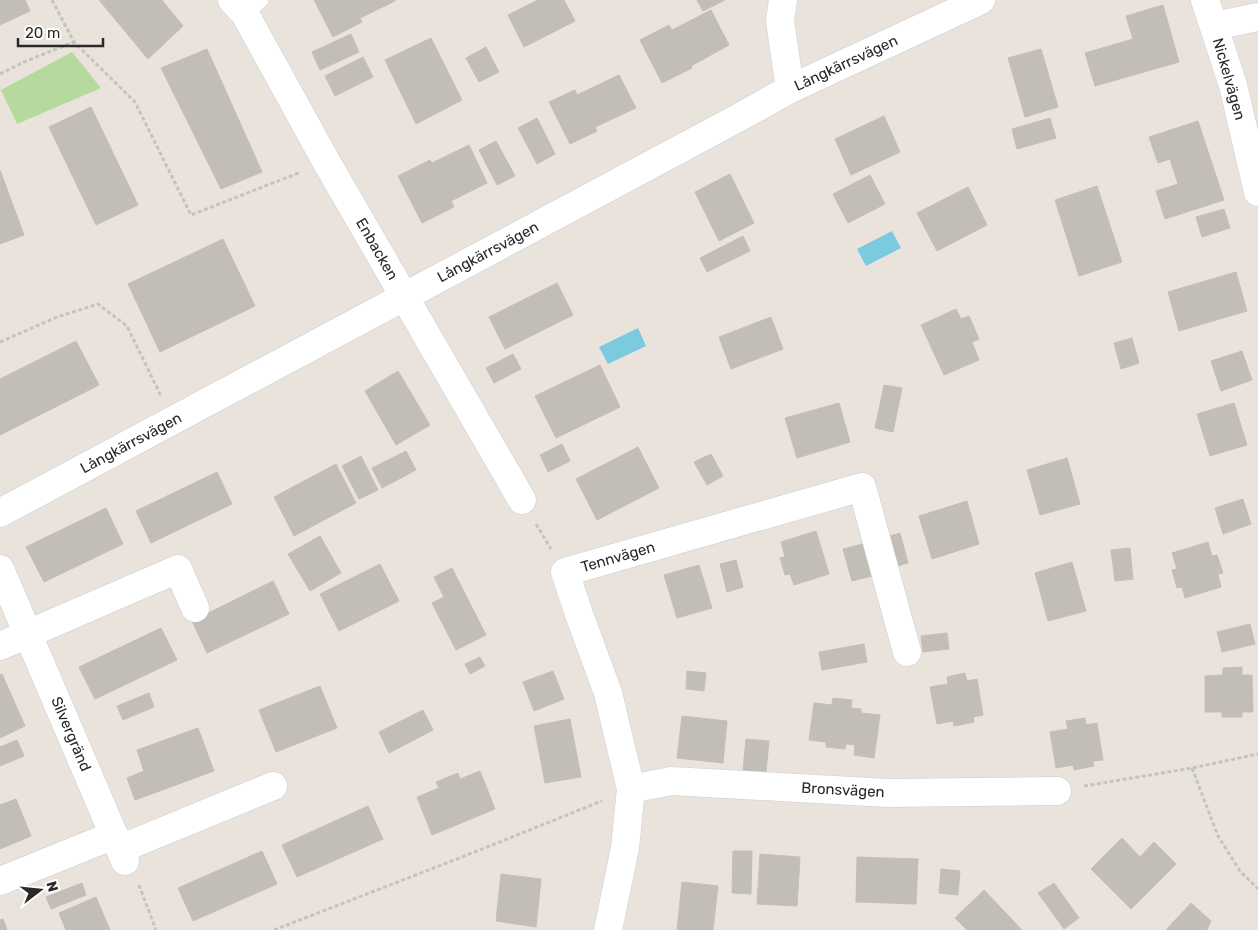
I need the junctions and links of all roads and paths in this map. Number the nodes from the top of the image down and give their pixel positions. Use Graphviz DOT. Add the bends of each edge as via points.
graph roads {
  1 [pos="52,0"];
  2 [pos="783,0"];
  3 [pos="981,0"];
  4 [pos="1205,0"];
  5 [pos="246,5"];
  6 [pos="1258,17"];
  7 [pos="1214,26"];
  8 [pos="74,42"];
  9 [pos="0,74"];
  10 [pos="790,89"];
  11 [pos="327,163"];
  12 [pos="1258,192"];
  13 [pos="405,297"];
  14 [pos="0,342"];
  15 [pos="173,421"];
  16 [pos="522,500"];
  17 [pos="0,513"];
  18 [pos="0,569"];
  19 [pos="565,572"];
  20 [pos="194,608"];
  21 [pos="28,634"];
  22 [pos="0,646"];
  23 [pos="907,652"];
  24 [pos="1258,754"];
  25 [pos="1192,768"];
  26 [pos="274,786"];
  27 [pos="631,789"];
  28 [pos="1057,791"];
  29 [pos="120,848"];
  30 [pos="0,881"];
  31 [pos="1258,888"];
  32 [pos="156,930"];
  33 [pos="274,930"];
  34 [pos="608,930"];
  1 -- 8 [label="path"];
  2 -- 10 [label="street" via="780,20"];
  3 -- 10 [label="street, Långkärrsvägen"];
  4 -- 7 [label="street, Nickelvägen"];
  5 -- 11 [label="street, Enbacken"];
  6 -- 7 [label="street, Nickelvägen"];
  7 -- 12 [label="street, Nickelvägen" via="1233,84"];
  8 -- 9 [label="path"];
  8 -- 11 [label="path" via="135,102 191,215"];
  10 -- 13 [label="street, Långkärrsvägen"];
  11 -- 13 [label="street, Enbacken"];
  13 -- 15 [label="street, Långkärrsvägen"];
  13 -- 16 [label="street, Enbacken"];
  14 -- 15 [label="path" via="56,317 98,304 127,326"];
  15 -- 17 [label="street, Långkärrsvägen"];
  16 -- 19 [label="path"];
  18 -- 21 [label="street, Silvergränd"];
  19 -- 23 [label="street, Tennvägen" via="862,487"];
  19 -- 27 [label="street, Tennvägen" via="608,693"];
  20 -- 21 [label="street" via="178,570"];
  21 -- 22 [label="street"];
  21 -- 29 [label="street, Silvergränd"];
  24 -- 25 [label="path"];
  25 -- 28 [label="path"];
  25 -- 31 [label="path" via="1218,836 1240,871"];
  26 -- 29 [label="street"];
  27 -- 28 [label="street, Bronsvägen" via="671,781 888,793"];
  27 -- 33 [label="path"];
  27 -- 34 [label="street, Tennvägen" via="625,848"];
  29 -- 30 [label="street"];
  29 -- 32 [label="path" via="139,885"];
}
